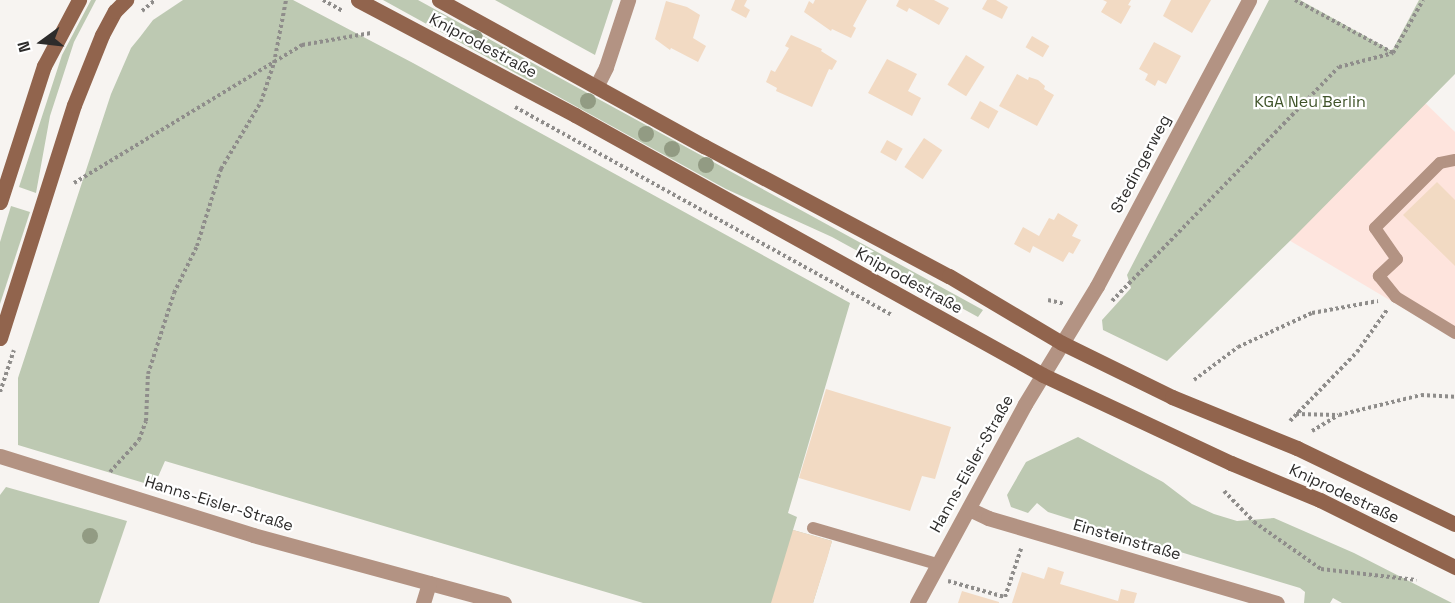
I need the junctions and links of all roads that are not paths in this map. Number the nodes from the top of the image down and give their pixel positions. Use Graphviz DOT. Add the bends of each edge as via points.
graph roads {
  1 [pos="79,0"];
  2 [pos="358,0"];
  3 [pos="440,0"];
  4 [pos="628,0"];
  5 [pos="1249,0"];
  6 [pos="118,4"];
  7 [pos="597,85"];
  8 [pos="1455,160"];
  9 [pos="1,192"];
  10 [pos="1455,333"];
  11 [pos="0,338"];
  12 [pos="1062,343"];
  13 [pos="1043,375"];
  14 [pos="0,456"];
  15 [pos="969,509"];
  16 [pos="1455,524"];
  17 [pos="813,528"];
  18 [pos="1455,567"];
  19 [pos="933,570"];
  20 [pos="429,583"];
  21 [pos="423,603"];
  22 [pos="504,603"];
  23 [pos="917,603"];
  24 [pos="1277,603"];
  1 -- 9 [label="main road" via="44,66"];
  2 -- 13 [label="main road, Kniprodestraße" via="575,115"];
  3 -- 7 [label="main road, Kniprodestraße"];
  4 -- 7 [label="street"];
  5 -- 12 [label="street, Stedingerweg"];
  6 -- 11 [label="main road" via="74,105"];
  7 -- 12 [label="main road, Kniprodestraße" via="950,276"];
  8 -- 10 [label="lane" via="1440,163 1375,228 1397,259 1379,276 1396,297"];
  12 -- 13 [label="street, Hanns-Eisler-Straße"];
  12 -- 16 [label="main road, Kniprodestraße" via="1172,397 1297,448"];
  13 -- 15 [label="street, Hanns-Eisler-Straße"];
  13 -- 18 [label="main road, Kniprodestraße" via="1320,500"];
  14 -- 20 [label="street, Hanns-Eisler-Straße" via="253,535"];
  15 -- 19 [label="street, Hanns-Eisler-Straße"];
  15 -- 24 [label="street, Einsteinstraße" via="987,518"];
  17 -- 19 [label="lane"];
  19 -- 23 [label="street, Hanns-Eisler-Straße"];
  20 -- 21 [label="street"];
  20 -- 22 [label="street, Hanns-Eisler-Straße"];
}
